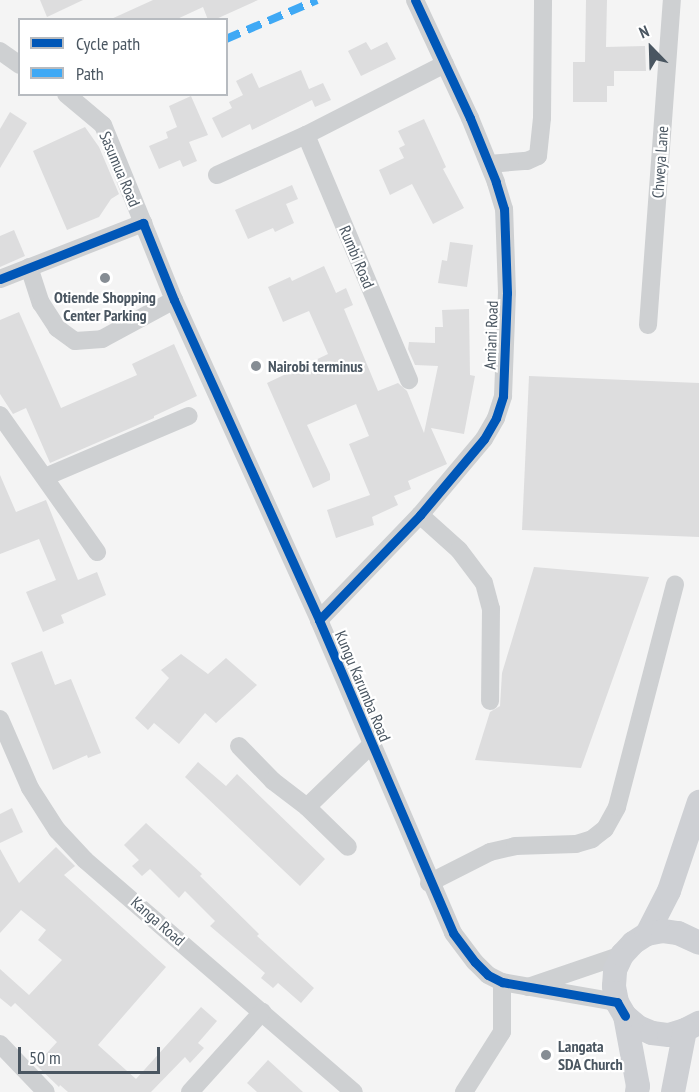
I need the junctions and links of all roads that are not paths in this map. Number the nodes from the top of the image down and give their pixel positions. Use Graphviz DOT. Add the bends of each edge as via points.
graph roads {
  1 [pos="415,0"];
  2 [pos="543,0"];
  3 [pos="672,0"];
  4 [pos="0,51"];
  5 [pos="18,64"];
  6 [pos="445,64"];
  7 [pos="68,96"];
  8 [pos="306,135"];
  9 [pos="489,164"];
  10 [pos="217,175"];
  11 [pos="143,223"];
  12 [pos="29,267"];
  13 [pos="0,279"];
  14 [pos="174,300"];
  15 [pos="648,325"];
  16 [pos="409,380"];
  17 [pos="0,415"];
  18 [pos="189,416"];
  19 [pos="45,477"];
  20 [pos="420,515"];
  21 [pos="97,552"];
  22 [pos="675,584"];
  23 [pos="319,620"];
  24 [pos="490,701"];
  25 [pos="0,720"];
  26 [pos="372,744"];
  27 [pos="239,746"];
  28 [pos="6,752"];
  29 [pos="699,802"];
  30 [pos="307,807"];
  31 [pos="348,847"];
  32 [pos="429,883"];
  33 [pos="647,934"];
  34 [pos="699,943"];
  35 [pos="622,955"];
  36 [pos="502,982"];
  37 [pos="527,988"];
  38 [pos="621,1009"];
  39 [pos="262,1012"];
  40 [pos="692,1026"];
  41 [pos="0,1044"];
  42 [pos="46,1092"];
  43 [pos="190,1092"];
  44 [pos="354,1092"];
  45 [pos="464,1092"];
  46 [pos="637,1092"];
  47 [pos="673,1092"];
  1 -- 6 [label="street, Amiani Road"];
  2 -- 9 [label="street" via="538,156 527,161"];
  3 -- 15 [label="street, Chweya Lane"];
  4 -- 5 [label="street"];
  6 -- 8 [label="street"];
  6 -- 9 [label="street, Amiani Road"];
  7 -- 11 [label="street, Sasumua Road" via="103,126"];
  8 -- 10 [label="street"];
  8 -- 16 [label="street, Rumbi Road"];
  9 -- 20 [label="street, Amiani Road" via="504,208 507,248 503,396 484,439"];
  11 -- 12 [label="street"];
  11 -- 14 [label="street, Sasumua Road"];
  12 -- 13 [label="street"];
  12 -- 14 [label="street" via="41,303 57,328 75,341 102,339"];
  14 -- 23 [label="street, Kungu Karumba Road"];
  17 -- 19 [label="street"];
  18 -- 19 [label="street"];
  19 -- 21 [label="street"];
  20 -- 23 [label="street, Amiani Road"];
  20 -- 24 [label="street" via="459,550 484,583 491,609"];
  22 -- 32 [label="street" via="617,807 605,829 576,844 515,846 490,852"];
  23 -- 26 [label="street, Kungu Karumba Road"];
  25 -- 28 [label="street, Kanga Road"];
  26 -- 30 [label="street"];
  26 -- 32 [label="street, Kungu Karumba Road"];
  27 -- 30 [label="street" via="273,781"];
  28 -- 39 [label="street, Kanga Road" via="57,830 86,860"];
  29 -- 33 [label="main road" via="669,891"];
  30 -- 31 [label="street"];
  32 -- 36 [label="street, Kungu Karumba Road" via="453,933 488,975"];
  33 -- 34 [label="main road" via="678,933"];
  33 -- 35 [label="main road"];
  35 -- 37 [label="street"];
  35 -- 38 [label="main road" via="615,970 614,986"];
  36 -- 37 [label="street, Kungu Karumba Road"];
  36 -- 45 [label="street" via="502,1032"];
  37 -- 38 [label="street, Kungu Karumba Road"];
  38 -- 40 [label="main road" via="638,1027 652,1033 669,1035"];
  38 -- 46 [label="main road" via="639,1086"];
  39 -- 43 [label="street"];
  39 -- 44 [label="street, Kanga Road"];
  40 -- 47 [label="main road"];
  41 -- 42 [label="street"];
}
